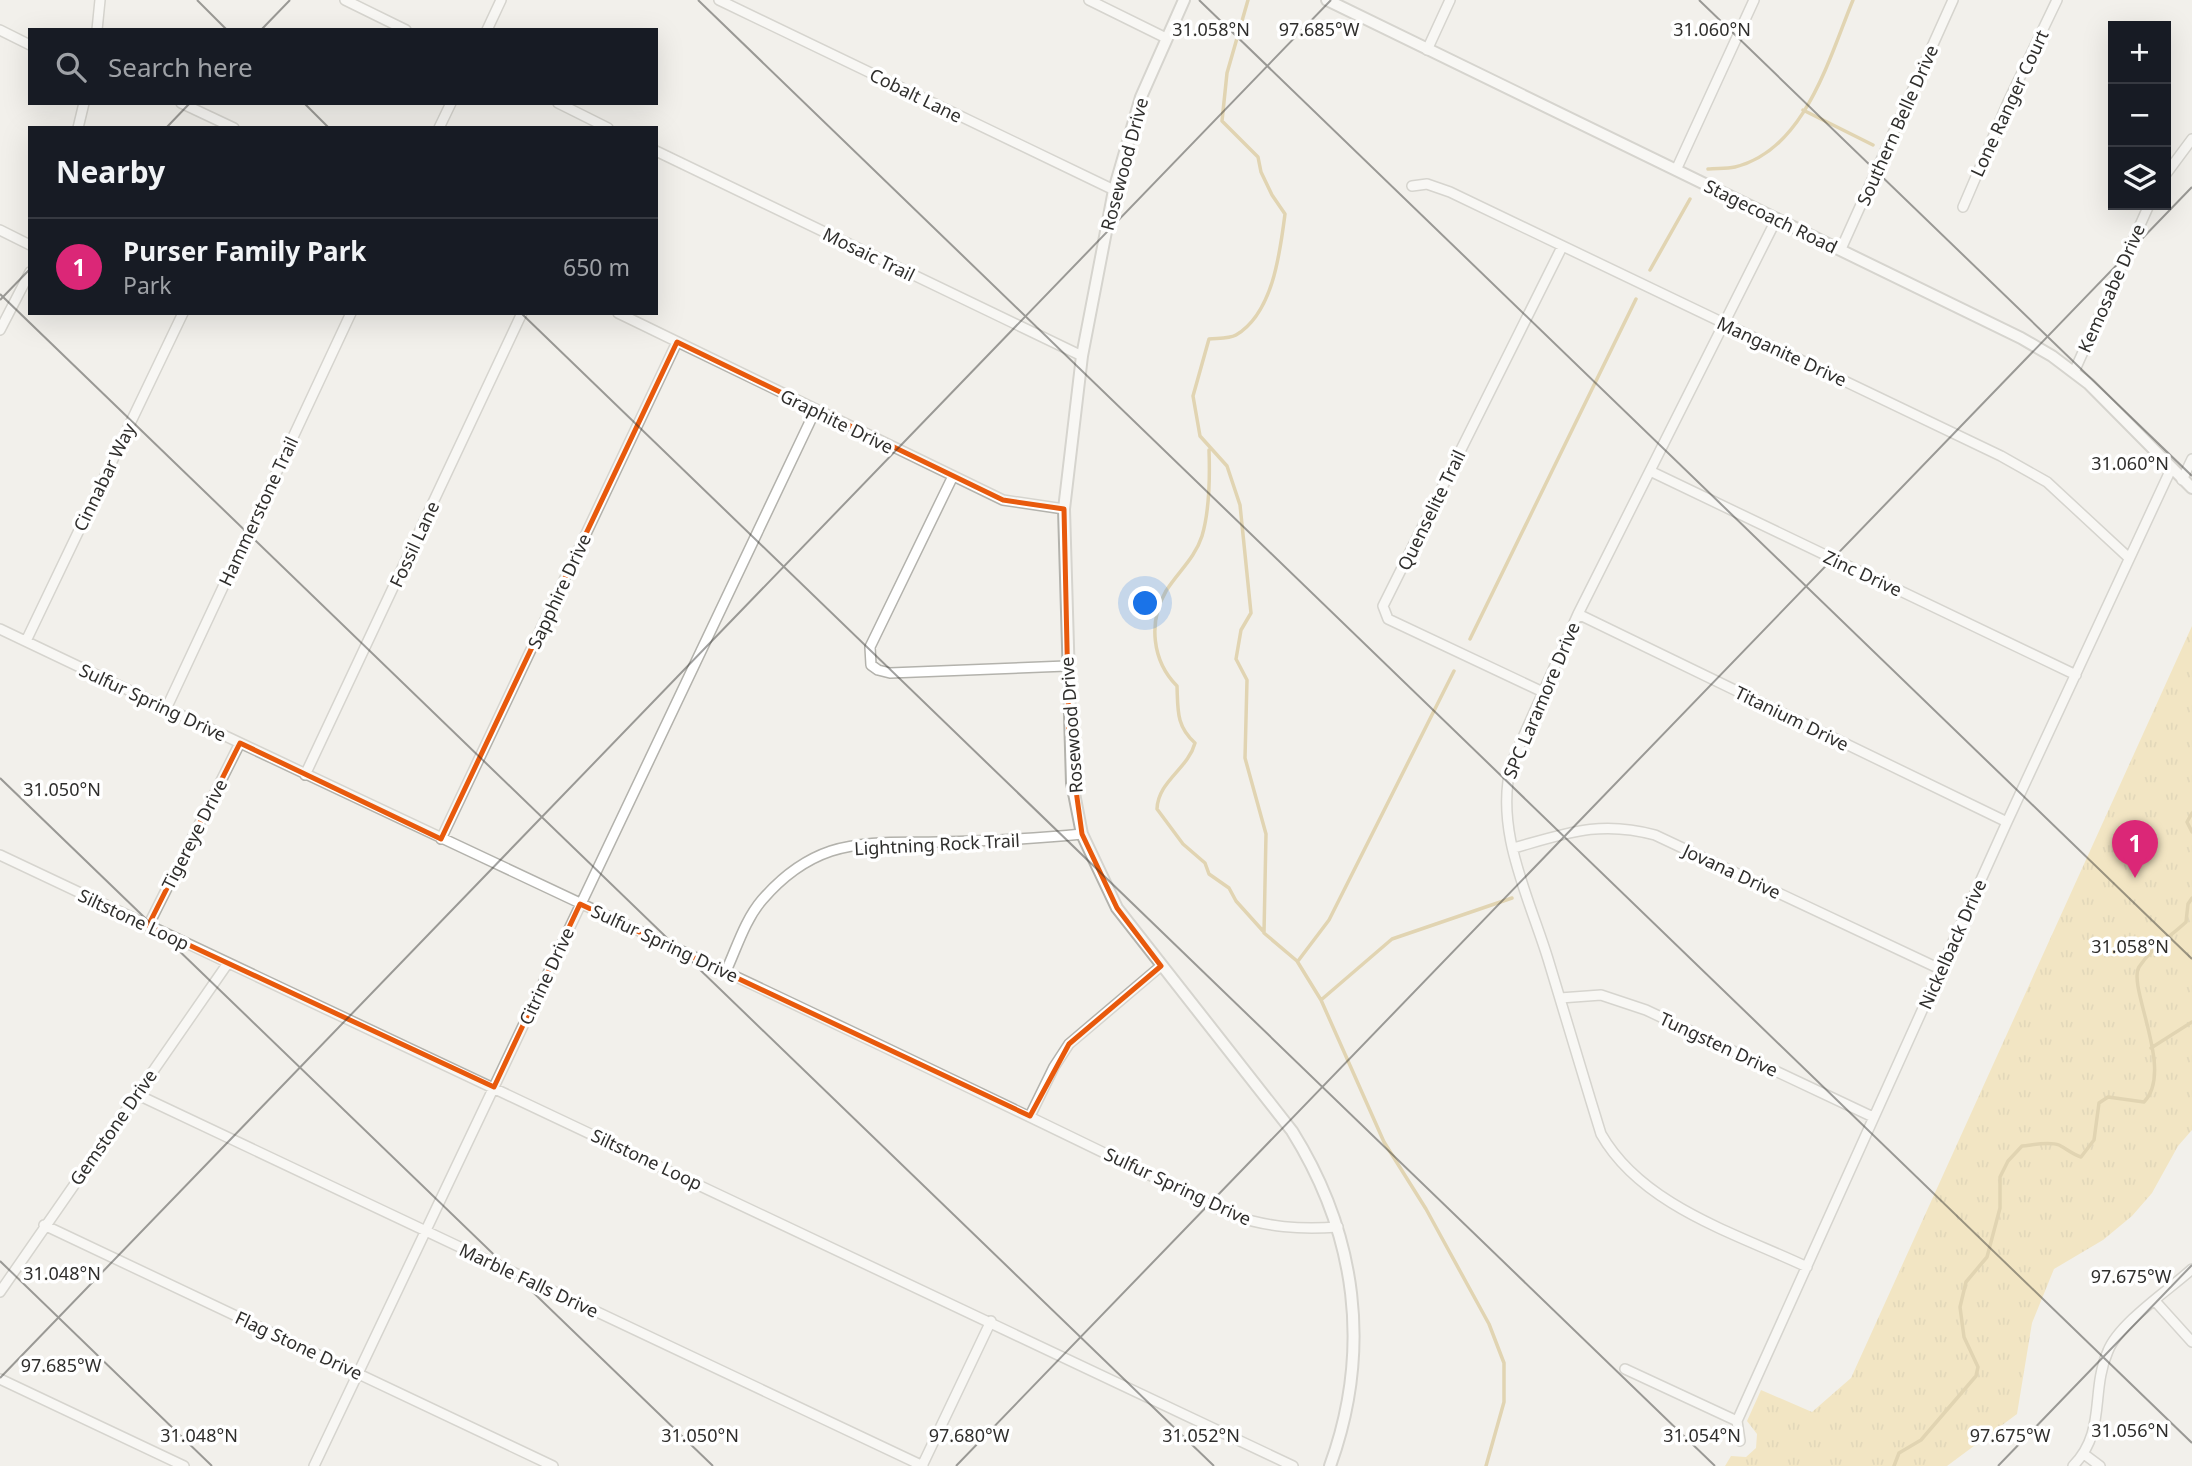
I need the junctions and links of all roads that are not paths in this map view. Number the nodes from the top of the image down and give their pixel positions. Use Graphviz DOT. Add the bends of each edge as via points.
graph roads {
  1 [pos="100,0"];
  2 [pos="345,0"];
  3 [pos="501,0"];
  4 [pos="719,0"];
  5 [pos="1089,0"];
  6 [pos="1184,0"];
  7 [pos="1327,0"];
  8 [pos="1450,0"];
  9 [pos="1754,0"];
  10 [pos="1953,0"];
  11 [pos="2057,0"];
  12 [pos="97,28"];
  13 [pos="402,28"];
  14 [pos="488,28"];
  15 [pos="0,30"];
  16 [pos="1166,37"];
  17 [pos="28,44"];
  18 [pos="1427,50"];
  19 [pos="84,105"];
  20 [pos="185,105"];
  21 [pos="450,105"];
  22 [pos="562,105"];
  23 [pos="78,126"];
  24 [pos="229,126"];
  25 [pos="440,126"];
  26 [pos="604,126"];
  27 [pos="2192,139"];
  28 [pos="658,152"];
  29 [pos="2171,167"];
  30 [pos="1676,170"];
  31 [pos="1412,186"];
  32 [pos="1114,190"];
  33 [pos="1963,207"];
  34 [pos="2147,210"];
  35 [pos="1777,218"];
  36 [pos="0,230"];
  37 [pos="28,244"];
  38 [pos="1562,247"];
  39 [pos="1841,249"];
  40 [pos="28,276"];
  41 [pos="182,315"];
  42 [pos="350,315"];
  43 [pos="521,315"];
  44 [pos="622,315"];
  45 [pos="1723,324"];
  46 [pos="0,330"];
  47 [pos="677,342"];
  48 [pos="1082,356"];
  49 [pos="2074,372"];
  50 [pos="815,411"];
  51 [pos="2192,459"];
  52 [pos="2171,468"];
  53 [pos="1650,471"];
  54 [pos="953,476"];
  55 [pos="2182,480"];
  56 [pos="2192,488"];
  57 [pos="1064,509"];
  58 [pos="2129,558"];
  59 [pos="1578,614"];
  60 [pos="0,629"];
  61 [pos="26,641"];
  62 [pos="1066,666"];
  63 [pos="2076,675"];
  64 [pos="1545,693"];
  65 [pos="166,709"];
  66 [pos="240,743"];
  67 [pos="305,775"];
  68 [pos="2007,821"];
  69 [pos="1082,834"];
  70 [pos="441,839"];
  71 [pos="1514,848"];
  72 [pos="0,855"];
  73 [pos="580,904"];
  74 [pos="148,926"];
  75 [pos="228,963"];
  76 [pos="1161,966"];
  77 [pos="1940,969"];
  78 [pos="726,971"];
  79 [pos="1560,998"];
  80 [pos="494,1087"];
  81 [pos="136,1094"];
  82 [pos="1030,1116"];
  83 [pos="1873,1117"];
  84 [pos="44,1225"];
  85 [pos="1338,1227"];
  86 [pos="427,1232"];
  87 [pos="1807,1267"];
  88 [pos="2192,1269"];
  89 [pos="0,1292"];
  90 [pos="2155,1301"];
  91 [pos="990,1321"];
  92 [pos="2192,1342"];
  93 [pos="1625,1369"];
  94 [pos="359,1374"];
  95 [pos="0,1379"];
  96 [pos="1737,1421"];
  97 [pos="1740,1441"];
  98 [pos="2084,1454"];
  99 [pos="184,1466"];
  100 [pos="314,1466"];
  101 [pos="553,1466"];
  102 [pos="922,1466"];
  103 [pos="1293,1466"];
  104 [pos="1330,1466"];
  105 [pos="2073,1466"];
  106 [pos="2100,1466"];
  1 -- 12 [label="street"];
  2 -- 13 [label="street"];
  3 -- 14 [label="street"];
  4 -- 32 [label="street, Cobalt Lane"];
  5 -- 16 [label="street"];
  6 -- 16 [label="street, Rosewood Drive"];
  7 -- 18 [label="street, Stagecoach Road"];
  8 -- 18 [label="street"];
  9 -- 30 [label="street"];
  10 -- 39 [label="street, Southern Belle Drive"];
  11 -- 33 [label="street, Lone Ranger Court"];
  15 -- 17 [label="street"];
  16 -- 32 [label="street, Rosewood Drive" via="1141,97"];
  18 -- 30 [label="street, Stagecoach Road"];
  19 -- 23 [label="street"];
  20 -- 24 [label="street"];
  21 -- 25 [label="street"];
  22 -- 26 [label="street"];
  27 -- 29 [label="street"];
  28 -- 48 [label="street, Mosaic Trail"];
  30 -- 35 [label="street, Stagecoach Road"];
  31 -- 38 [label="street, Manganite Drive" via="1427,184 1450,192"];
  32 -- 48 [label="street, Rosewood Drive"];
  34 -- 49 [label="street, Kemosabe Drive"];
  35 -- 39 [label="street, Stagecoach Road"];
  35 -- 45 [label="street, SPC Laramore Drive"];
  36 -- 37 [label="street"];
  38 -- 45 [label="street, Manganite Drive"];
  38 -- 64 [label="street, Quenselite Trail" via="1383,606 1388,619"];
  39 -- 49 [label="street, Stagecoach Road" via="2021,338"];
  40 -- 46 [label="street"];
  41 -- 61 [label="street, Cinnabar Way"];
  42 -- 65 [label="street, Hammerstone Trail"];
  43 -- 67 [label="street, Fossil Lane"];
  44 -- 47 [label="street, Graphite Drive"];
  45 -- 53 [label="street, SPC Laramore Drive"];
  45 -- 58 [label="street, Manganite Drive" via="2030,471"];
  47 -- 50 [label="street, Graphite Drive"];
  47 -- 70 [label="street, Sapphire Drive"];
  48 -- 57 [label="street, Rosewood Drive"];
  49 -- 52 [label="street, Stagecoach Road"];
  50 -- 54 [label="street, Graphite Drive"];
  50 -- 73 [label="street, Citrine Drive"];
  51 -- 55 [label="street"];
  52 -- 55 [label="street, Stagecoach Road"];
  52 -- 58 [label="street, Nickelback Drive"];
  53 -- 59 [label="street, SPC Laramore Drive"];
  53 -- 63 [label="street, Zinc Drive"];
  54 -- 57 [label="street, Graphite Drive" via="1003,500"];
  54 -- 62 [label="street" via="870,647 871,664 890,673"];
  55 -- 56 [label="street, Stagecoach Road"];
  57 -- 62 [label="street, Rosewood Drive"];
  58 -- 63 [label="street, Nickelback Drive"];
  59 -- 64 [label="street, SPC Laramore Drive"];
  59 -- 68 [label="street, Titanium Drive"];
  60 -- 61 [label="street, Sulfur Spring Drive"];
  61 -- 65 [label="street, Sulfur Spring Drive"];
  62 -- 69 [label="street, Rosewood Drive" via="1072,783"];
  63 -- 68 [label="street, Nickelback Drive"];
  64 -- 71 [label="street, SPC Laramore Drive" via="1505,785"];
  65 -- 66 [label="street, Sulfur Spring Drive"];
  66 -- 67 [label="street, Sulfur Spring Drive"];
  66 -- 74 [label="street, Tigereye Drive"];
  67 -- 70 [label="street, Sulfur Spring Drive"];
  68 -- 77 [label="street, Nickelback Drive"];
  69 -- 76 [label="street, Rosewood Drive" via="1116,908"];
  69 -- 78 [label="street, Lightning Rock Trail" via="863,844 832,851 806,862 761,901"];
  70 -- 73 [label="street, Sulfur Spring Drive"];
  71 -- 77 [label="street, Jovana Drive" via="1588,828 1613,826 1655,835"];
  71 -- 79 [label="street, SPC Laramore Drive" via="1515,864"];
  72 -- 74 [label="street, Siltstone Loop"];
  73 -- 78 [label="street, Sulfur Spring Drive"];
  73 -- 80 [label="street, Citrine Drive"];
  74 -- 75 [label="street, Siltstone Loop"];
  75 -- 80 [label="street, Siltstone Loop"];
  75 -- 81 [label="street, Gemstone Drive"];
  76 -- 82 [label="street" via="1069,1044"];
  76 -- 85 [label="street, Rosewood Drive" via="1292,1131 1310,1160"];
  77 -- 83 [label="street, Nickelback Drive"];
  78 -- 82 [label="street, Sulfur Spring Drive"];
  79 -- 83 [label="street, Tungsten Drive" via="1601,995 1634,1005"];
  79 -- 87 [label="street, SPC Laramore Drive" via="1601,1134 1627,1171 1648,1190"];
  80 -- 86 [label="street, Citrine Drive"];
  80 -- 91 [label="street, Siltstone Loop"];
  81 -- 84 [label="street, Gemstone Drive"];
  81 -- 86 [label="street, Marble Falls Drive"];
  82 -- 85 [label="street, Sulfur Spring Drive" via="1231,1215 1267,1227"];
  83 -- 87 [label="street, Nickelback Drive"];
  84 -- 89 [label="street, Gemstone Drive"];
  84 -- 94 [label="street, Flag Stone Drive"];
  85 -- 104 [label="street, Rosewood Drive" via="1349,1267 1353,1345 1345,1426"];
  86 -- 94 [label="street, Citrine Drive"];
  86 -- 102 [label="street, Marble Falls Drive"];
  87 -- 96 [label="street, Nickelback Drive"];
  88 -- 90 [label="street"];
  90 -- 92 [label="street"];
  90 -- 98 [label="street" via="2108,1349 2093,1439"];
  91 -- 102 [label="street"];
  91 -- 103 [label="street, Siltstone Loop"];
  93 -- 96 [label="street"];
  94 -- 100 [label="street, Citrine Drive"];
  94 -- 101 [label="street, Flag Stone Drive"];
  95 -- 99 [label="street"];
  96 -- 97 [label="street"];
  98 -- 105 [label="street"];
  98 -- 106 [label="street"];
}
